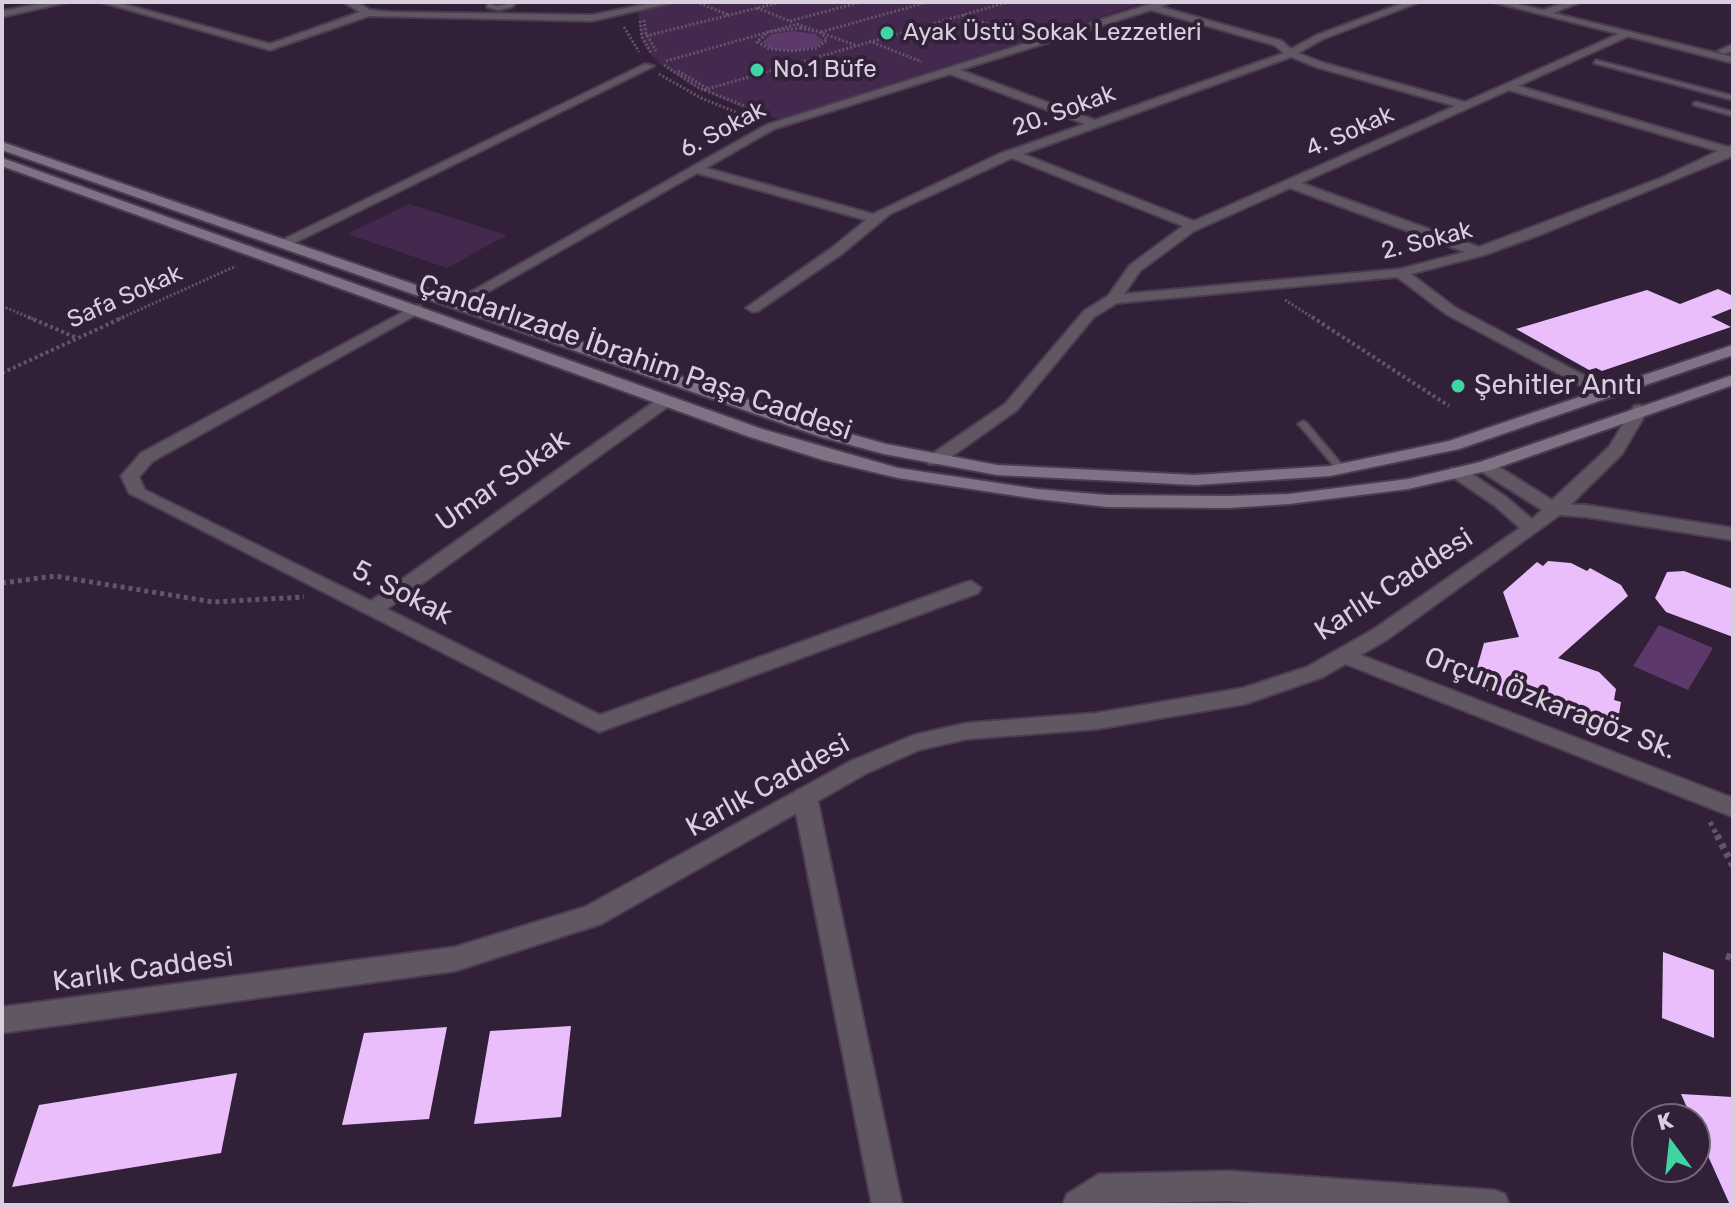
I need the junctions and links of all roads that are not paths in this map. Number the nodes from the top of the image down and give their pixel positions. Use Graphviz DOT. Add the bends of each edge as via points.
graph roads {
  1 [pos="36,2"];
  2 [pos="63,2"];
  3 [pos="106,2"];
  4 [pos="349,2"];
  5 [pos="492,2"];
  6 [pos="513,2"];
  7 [pos="670,2"];
  8 [pos="1166,2"];
  9 [pos="1415,2"];
  10 [pos="1498,2"];
  11 [pos="1524,2"];
  12 [pos="1576,2"];
  13 [pos="1152,7"];
  14 [pos="498,8"];
  15 [pos="2,11"];
  16 [pos="1548,11"];
  17 [pos="368,13"];
  18 [pos="488,17"];
  19 [pos="1626,34"];
  20 [pos="1730,50"];
  21 [pos="1290,53"];
  22 [pos="1733,60"];
  23 [pos="652,61"];
  24 [pos="1596,62"];
  25 [pos="952,71"];
  26 [pos="1508,86"];
  27 [pos="1733,98"];
  28 [pos="1696,104"];
  29 [pos="1465,105"];
  30 [pos="1733,114"];
  31 [pos="1093,123"];
  32 [pos="2,146"];
  33 [pos="1731,151"];
  34 [pos="1012,154"];
  35 [pos="2,162"];
  36 [pos="695,169"];
  37 [pos="1289,183"];
  38 [pos="876,219"];
  39 [pos="1195,226"];
  40 [pos="283,243"];
  41 [pos="1479,252"];
  42 [pos="1400,273"];
  43 [pos="1113,299"];
  44 [pos="458,303"];
  45 [pos="753,308"];
  46 [pos="416,309"];
  47 [pos="1733,350"];
  48 [pos="1733,380"];
  49 [pos="1608,394"];
  50 [pos="667,400"];
  51 [pos="1640,410"];
  52 [pos="1303,424"];
  53 [pos="1453,445"];
  54 [pos="935,460"];
  55 [pos="1485,466"];
  56 [pos="1341,469"];
  57 [pos="1457,472"];
  58 [pos="1555,510"];
  59 [pos="1532,529"];
  60 [pos="1733,534"];
  61 [pos="971,588"];
  62 [pos="372,610"];
  63 [pos="1345,656"];
  64 [pos="805,797"];
  65 [pos="1733,808"];
  66 [pos="2,1020"];
  67 [pos="1389,1202"];
  68 [pos="1453,1203"];
  69 [pos="887,1205"];
  70 [pos="1078,1205"];
  71 [pos="1494,1205"];
  1 -- 15 [label="street"];
  2 -- 15 [label="street"];
  3 -- 17 [label="street" via="270,47"];
  4 -- 17 [label="street"];
  5 -- 14 [label="lane" via="489,6"];
  6 -- 14 [label="lane"];
  7 -- 18 [label="street" via="592,18"];
  8 -- 13 [label="street, 6. Sokak"];
  9 -- 21 [label="street, 20. Sokak"];
  10 -- 16 [label="street"];
  11 -- 16 [label="street"];
  12 -- 16 [label="street"];
  13 -- 21 [label="street" via="1278,43"];
  13 -- 25 [label="street, 6. Sokak"];
  14 -- 18 [label="lane"];
  16 -- 19 [label="street"];
  16 -- 20 [label="street"];
  17 -- 18 [label="street"];
  19 -- 22 [label="street"];
  19 -- 26 [label="street, 4. Sokak"];
  21 -- 29 [label="street"];
  21 -- 31 [label="street, 20. Sokak"];
  23 -- 40 [label="street"];
  24 -- 27 [label="lane"];
  25 -- 31 [label="street"];
  25 -- 36 [label="street, 6. Sokak" via="770,127"];
  26 -- 29 [label="street, 4. Sokak"];
  26 -- 33 [label="street"];
  28 -- 30 [label="lane"];
  29 -- 37 [label="street, 4. Sokak"];
  31 -- 34 [label="street, 20. Sokak"];
  32 -- 40 [label="main road, Çandarlızade İbrahim Paşa Caddesi"];
  33 -- 41 [label="street, 2. Sokak"];
  34 -- 38 [label="street, 20. Sokak"];
  34 -- 39 [label="street"];
  35 -- 46 [label="main road, Çandarlızade İbrahim Paşa Caddesi"];
  36 -- 38 [label="street"];
  36 -- 44 [label="street, 6. Sokak"];
  37 -- 39 [label="street, 4. Sokak"];
  37 -- 41 [label="street"];
  38 -- 45 [label="street, 20. Sokak"];
  39 -- 43 [label="street, 4. Sokak" via="1156,249"];
  40 -- 44 [label="main road, Çandarlızade İbrahim Paşa Caddesi"];
  41 -- 42 [label="street, 2. Sokak"];
  42 -- 43 [label="street, 2. Sokak"];
  42 -- 49 [label="street" via="1451,311"];
  43 -- 54 [label="street, 4. Sokak" via="1089,314 1011,407"];
  44 -- 54 [label="main road, Çandarlızade İbrahim Paşa Caddesi" via="827,433"];
  46 -- 50 [label="main road, Çandarlızade İbrahim Paşa Caddesi"];
  46 -- 62 [label="street, 5. Sokak" via="147,457 130,476 138,493"];
  47 -- 49 [label="main road, Çandarlızade İbrahim Paşa Caddesi"];
  48 -- 51 [label="main road, Çandarlızade İbrahim Paşa Caddesi"];
  49 -- 53 [label="main road, Çandarlızade İbrahim Paşa Caddesi"];
  50 -- 57 [label="main road, Çandarlızade İbrahim Paşa Caddesi" via="756,433 898,473 1107,501 1289,499 1397,486"];
  50 -- 62 [label="street, Umar Sokak"];
  51 -- 55 [label="main road, Çandarlızade İbrahim Paşa Caddesi"];
  51 -- 58 [label="street, Karlık Caddesi" via="1616,450"];
  52 -- 56 [label="lane"];
  53 -- 55 [label="main road"];
  53 -- 56 [label="main road, Çandarlızade İbrahim Paşa Caddesi"];
  54 -- 56 [label="main road, Çandarlızade İbrahim Paşa Caddesi" via="1054,475 1142,479 1244,479"];
  55 -- 57 [label="main road, Çandarlızade İbrahim Paşa Caddesi"];
  55 -- 58 [label="street"];
  57 -- 59 [label="street"];
  58 -- 59 [label="street, Karlık Caddesi"];
  58 -- 60 [label="street"];
  59 -- 63 [label="street, Karlık Caddesi"];
  61 -- 62 [label="street, 5. Sokak" via="599,724"];
  63 -- 64 [label="street, Karlık Caddesi" via="1245,696 1097,721 967,731 914,743"];
  63 -- 65 [label="street, Orçun Özkaragöz Sk."];
  64 -- 66 [label="street, Karlık Caddesi" via="592,916 455,959"];
  64 -- 69 [label="street"];
  67 -- 68 [label="street"];
  67 -- 70 [label="street" via="1229,1186 1099,1189"];
  68 -- 71 [label="street"];
}
